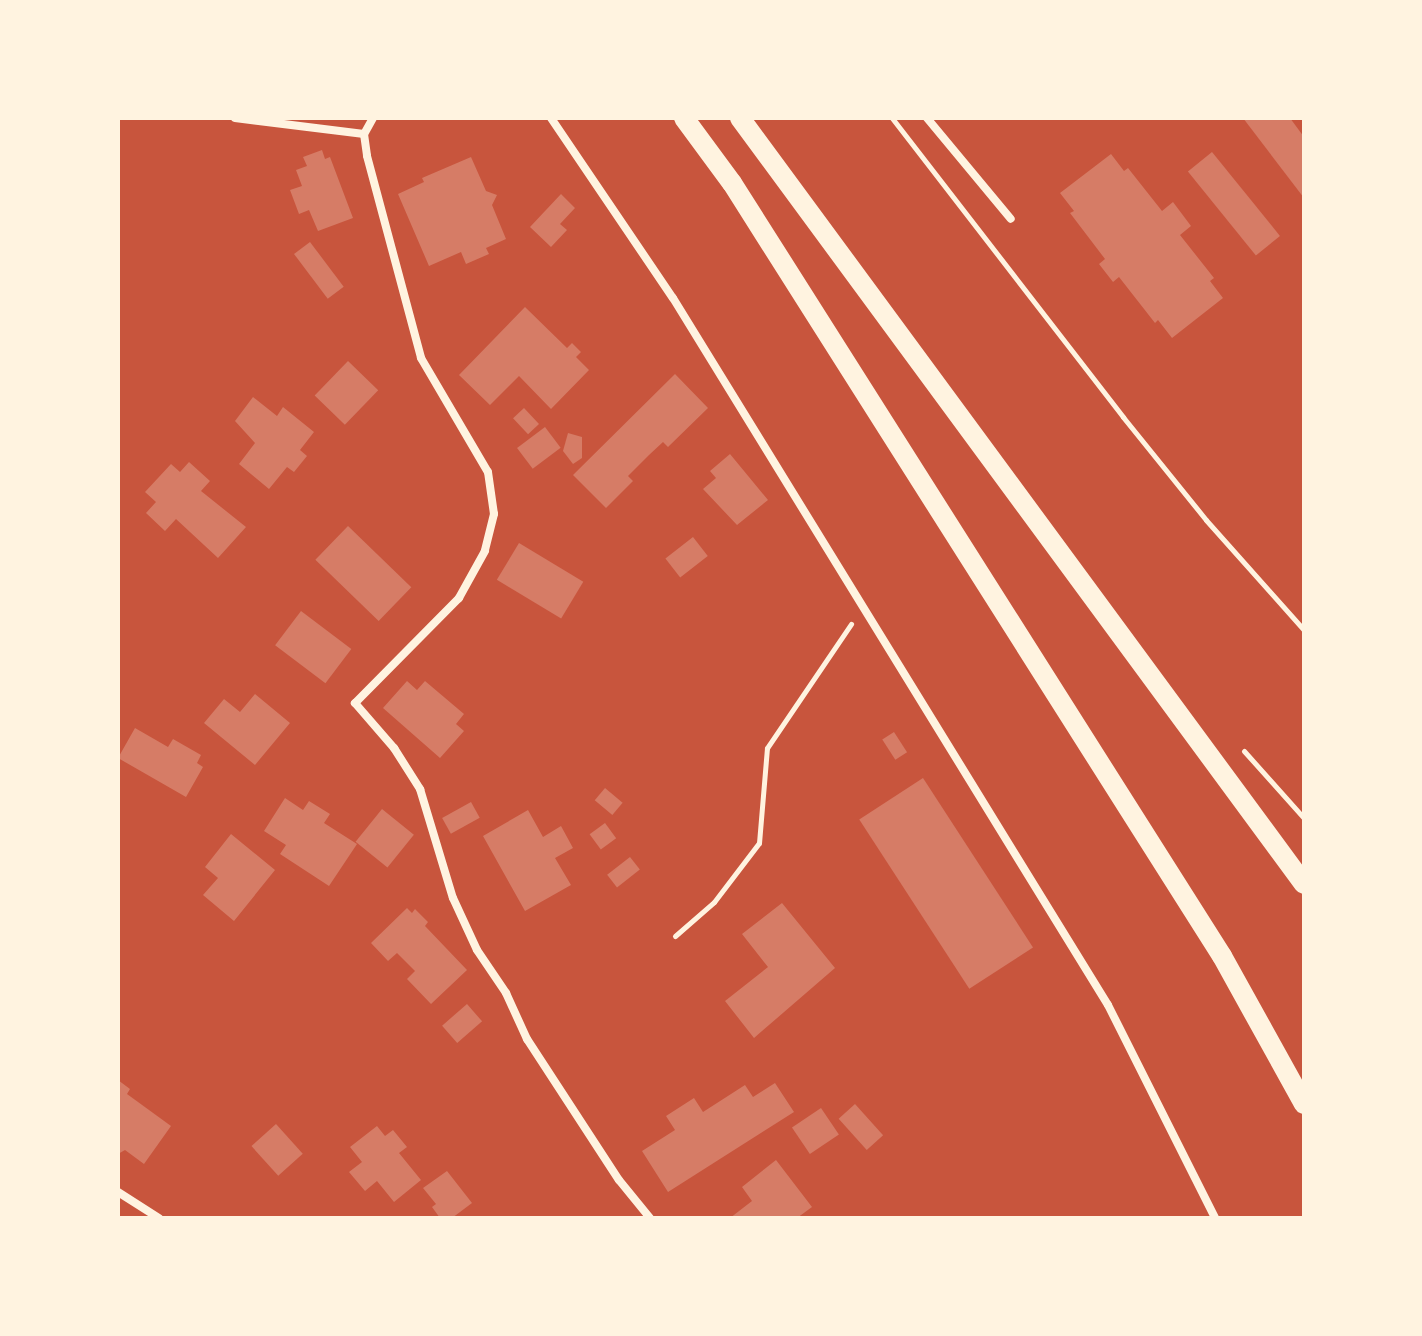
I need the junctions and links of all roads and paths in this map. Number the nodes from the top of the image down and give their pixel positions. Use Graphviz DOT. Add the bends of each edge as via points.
graph roads {
  1 [pos="235,118"];
  2 [pos="373,118"];
  3 [pos="551,118"];
  4 [pos="684,118"];
  5 [pos="740,118"];
  6 [pos="892,118"];
  7 [pos="927,118"];
  8 [pos="364,134"];
  9 [pos="1011,219"];
  10 [pos="863,607"];
  11 [pos="1304,630"];
  12 [pos="1244,751"];
  13 [pos="1304,818"];
  14 [pos="1304,884"];
  15 [pos="675,936"];
  16 [pos="1304,1104"];
  17 [pos="118,1192"];
  18 [pos="159,1218"];
  19 [pos="650,1218"];
  20 [pos="1215,1218"];
  1 -- 8 [label="street"];
  2 -- 8 [label="street"];
  3 -- 10 [label="street" via="673,298"];
  4 -- 16 [label="main road" via="732,183 1222,956"];
  5 -- 14 [label="main road"];
  6 -- 11 [label="path" via="1123,417"];
  7 -- 9 [label="street"];
  8 -- 19 [label="street" via="421,358 488,472 494,514 485,551 459,598 355,703 420,789 453,898 527,1039 619,1180"];
  10 -- 15 [label="path" via="767,748 759,843 714,902"];
  10 -- 20 [label="street" via="1108,1005"];
  12 -- 13 [label="path"];
  17 -- 18 [label="street"];
}
